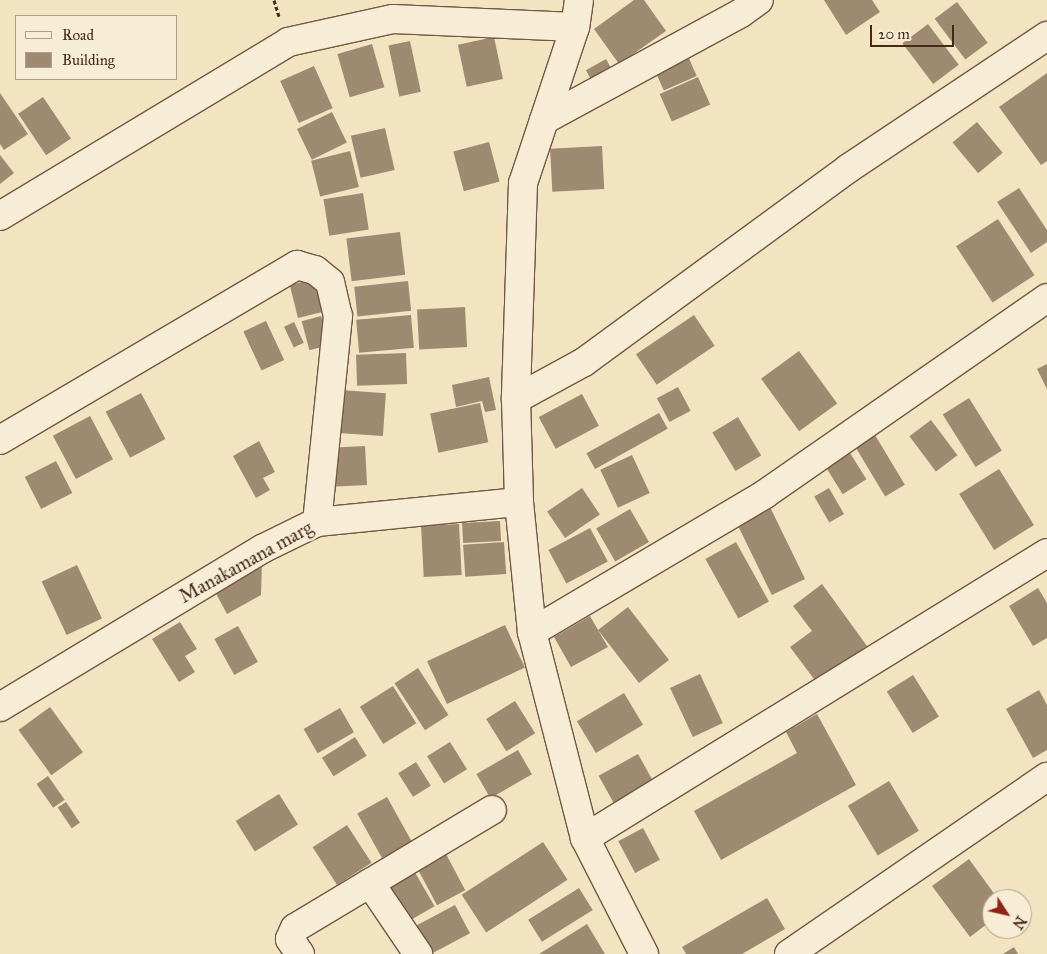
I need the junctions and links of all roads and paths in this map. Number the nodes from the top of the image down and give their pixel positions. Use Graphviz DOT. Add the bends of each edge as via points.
graph roads {
  1 [pos="579,0"];
  2 [pos="759,0"];
  3 [pos="389,10"];
  4 [pos="575,27"];
  5 [pos="1047,36"];
  6 [pos="544,120"];
  7 [pos="0,216"];
  8 [pos="1047,298"];
  9 [pos="516,399"];
  10 [pos="0,440"];
  11 [pos="519,502"];
  12 [pos="317,522"];
  13 [pos="1047,553"];
  14 [pos="532,632"];
  15 [pos="0,706"];
  16 [pos="1047,777"];
  17 [pos="492,810"];
  18 [pos="585,838"];
  19 [pos="370,884"];
  20 [pos="300,954"];
  21 [pos="418,954"];
  22 [pos="644,954"];
  23 [pos="789,954"];
  1 -- 4 [label="street"];
  2 -- 6 [label="street" via="741,13"];
  3 -- 4 [label="street"];
  3 -- 7 [label="street" via="288,42"];
  4 -- 6 [label="street"];
  5 -- 9 [label="street" via="849,168 584,362"];
  6 -- 9 [label="street" via="522,183"];
  8 -- 14 [label="street" via="765,494"];
  9 -- 11 [label="street"];
  10 -- 12 [label="street" via="297,265 315,270 330,282 338,316"];
  11 -- 12 [label="street, Manakamana marg"];
  11 -- 14 [label="street"];
  12 -- 15 [label="street, Manakamana marg" via="262,549"];
  13 -- 18 [label="street"];
  14 -- 18 [label="street"];
  16 -- 23 [label="street"];
  17 -- 19 [label="street"];
  18 -- 22 [label="street"];
  19 -- 20 [label="street" via="295,928 290,939"];
  19 -- 21 [label="street"];
}
